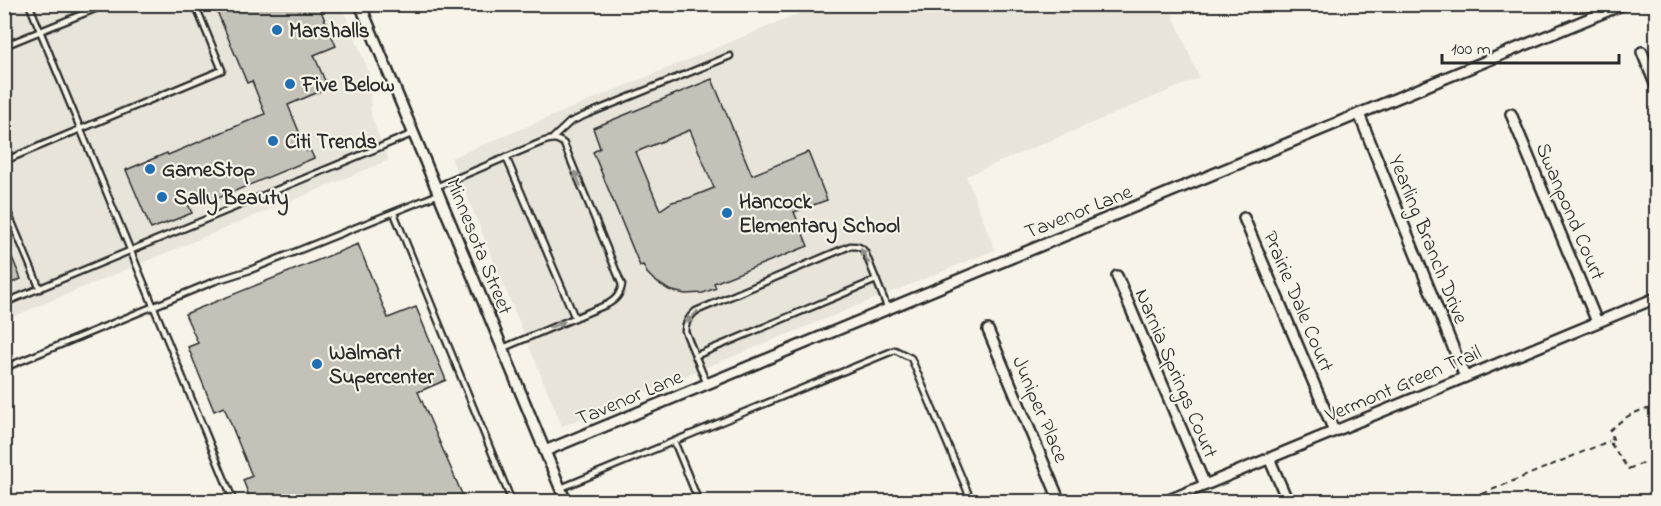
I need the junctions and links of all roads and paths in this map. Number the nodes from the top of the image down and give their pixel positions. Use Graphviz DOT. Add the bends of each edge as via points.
graph roads {
  1 [pos="28,4"];
  2 [pos="107,4"];
  3 [pos="195,4"];
  4 [pos="360,4"];
  5 [pos="1624,4"];
  6 [pos="40,32"];
  7 [pos="4,46"];
  8 [pos="1642,52"];
  9 [pos="730,56"];
  10 [pos="1656,86"];
  11 [pos="1359,114"];
  12 [pos="1511,114"];
  13 [pos="81,129"];
  14 [pos="414,133"];
  15 [pos="553,138"];
  16 [pos="506,157"];
  17 [pos="4,161"];
  18 [pos="438,190"];
  19 [pos="4,203"];
  20 [pos="394,213"];
  21 [pos="1244,218"];
  22 [pos="131,251"];
  23 [pos="1117,276"];
  24 [pos="876,279"];
  25 [pos="40,289"];
  26 [pos="1656,298"];
  27 [pos="4,303"];
  28 [pos="153,306"];
  29 [pos="888,309"];
  30 [pos="575,318"];
  31 [pos="1597,322"];
  32 [pos="988,330"];
  33 [pos="503,348"];
  34 [pos="695,356"];
  35 [pos="4,368"];
  36 [pos="1465,377"];
  37 [pos="707,384"];
  38 [pos="1656,408"];
  39 [pos="1334,431"];
  40 [pos="674,441"];
  41 [pos="1609,441"];
  42 [pos="545,451"];
  43 [pos="1269,458"];
  44 [pos="1653,459"];
  45 [pos="1205,484"];
  46 [pos="561,488"];
  47 [pos="234,501"];
  48 [pos="512,501"];
  49 [pos="566,501"];
  50 [pos="699,501"];
  51 [pos="972,501"];
  52 [pos="1060,501"];
  53 [pos="1164,501"];
  54 [pos="1288,501"];
  55 [pos="1463,501"];
  1 -- 6 [label="lane"];
  2 -- 6 [label="lane"];
  3 -- 13 [label="lane" via="222,70"];
  4 -- 14 [label="street, Minnesota Street"];
  5 -- 11 [label="street, Tavenor Lane"];
  6 -- 7 [label="lane"];
  6 -- 13 [label="lane"];
  8 -- 10 [label="street"];
  9 -- 15 [label="lane" via="570,122"];
  11 -- 29 [label="street, Tavenor Lane"];
  11 -- 36 [label="street, Yearling Branch Drive"];
  12 -- 31 [label="street, Swanpond Court"];
  13 -- 17 [label="lane"];
  13 -- 22 [label="lane"];
  14 -- 18 [label="street, Minnesota Street"];
  14 -- 22 [label="lane"];
  15 -- 16 [label="lane"];
  30 -- 15 [label="lane, one-way" via="616,299 622,285 564,144"];
  16 -- 18 [label="lane"];
  16 -- 30 [label="lane"];
  18 -- 20 [label="lane"];
  18 -- 33 [label="street, Minnesota Street"];
  19 -- 25 [label="lane"];
  20 -- 28 [label="lane"];
  20 -- 48 [label="lane"];
  21 -- 39 [label="street, Prairie Dale Court"];
  22 -- 25 [label="lane"];
  22 -- 28 [label="lane"];
  23 -- 45 [label="street, Narnia Springs Court"];
  24 -- 29 [label="lane"];
  24 -- 34 [label="lane"];
  24 -- 34 [label="lane, one-way" via="865,252 861,247 850,246 707,306 691,315 685,325"];
  25 -- 27 [label="lane"];
  26 -- 31 [label="street, Vermont Green Trail"];
  28 -- 35 [label="lane"];
  28 -- 47 [label="lane"];
  29 -- 37 [label="street, Tavenor Lane"];
  33 -- 30 [label="lane, one-way"];
  31 -- 36 [label="street, Vermont Green Trail"];
  32 -- 52 [label="street, Juniper Place"];
  33 -- 42 [label="street, Minnesota Street"];
  34 -- 37 [label="lane"];
  36 -- 39 [label="street, Vermont Green Trail"];
  37 -- 42 [label="street, Tavenor Lane"];
  38 -- 41 [label="path" via="1627,415 1610,430 1613,439"];
  39 -- 43 [label="street, Vermont Green Trail"];
  40 -- 46 [label="lane"];
  40 -- 50 [label="lane"];
  40 -- 51 [label="lane" via="895,350 911,358"];
  41 -- 44 [label="path" via="1628,470"];
  41 -- 55 [label="path"];
  42 -- 46 [label="street, Minnesota Street"];
  43 -- 45 [label="street, Vermont Green Trail"];
  43 -- 54 [label="street"];
  45 -- 53 [label="street, Vermont Green Trail"];
  46 -- 49 [label="street, Minnesota Street"];
}
